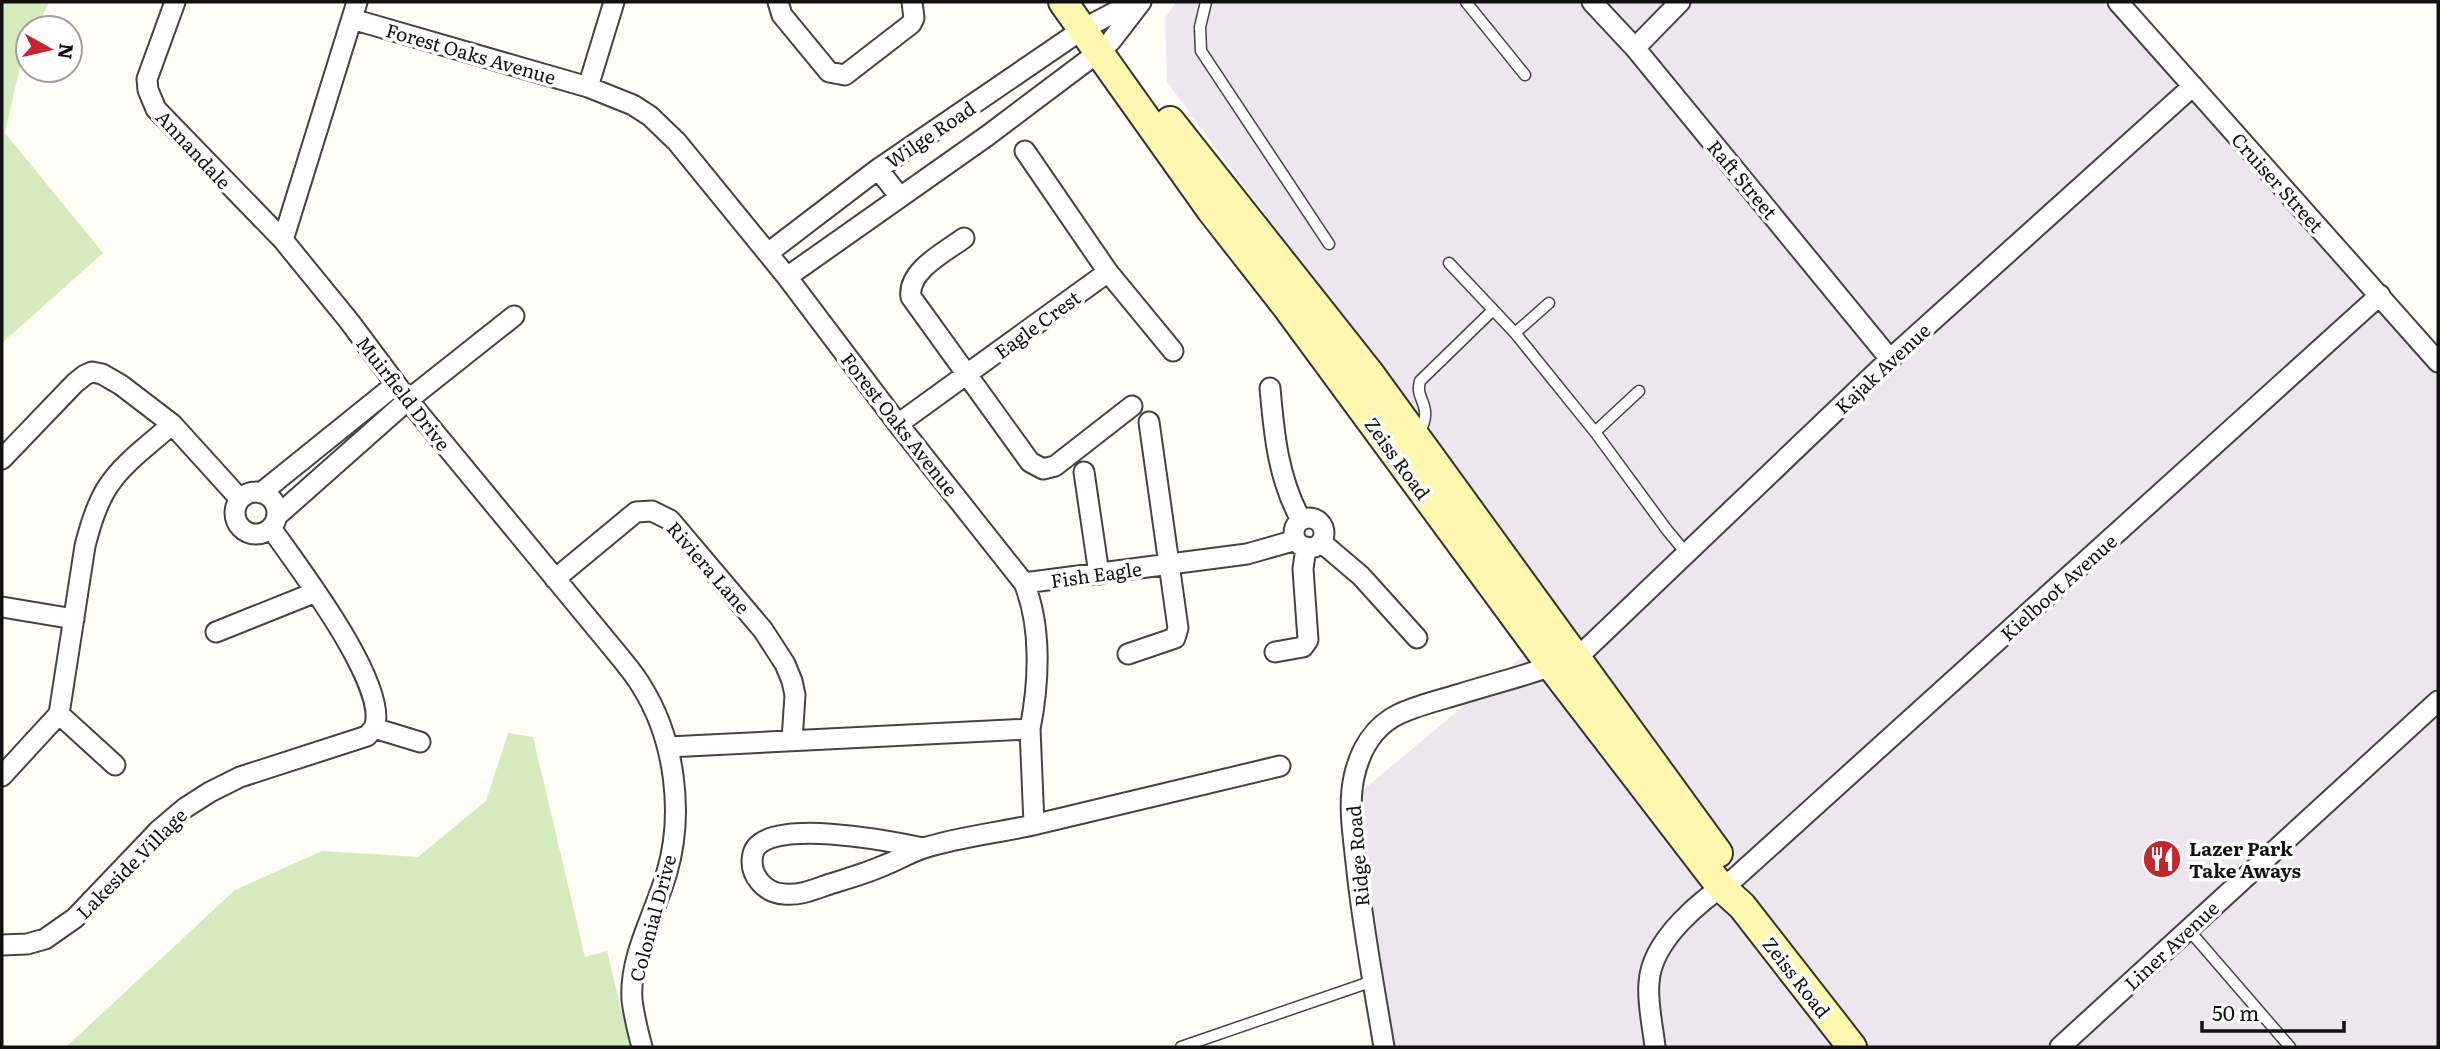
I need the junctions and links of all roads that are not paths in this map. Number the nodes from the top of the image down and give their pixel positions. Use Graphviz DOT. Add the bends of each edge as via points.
graph roads {
  1 [pos="174,2"];
  2 [pos="614,2"];
  3 [pos="778,2"];
  4 [pos="912,2"];
  5 [pos="1063,2"];
  6 [pos="1134,2"];
  7 [pos="1141,2"];
  8 [pos="1206,2"];
  9 [pos="1466,2"];
  10 [pos="1592,2"];
  11 [pos="1680,2"];
  12 [pos="2118,2"];
  13 [pos="354,10"];
  14 [pos="1094,29"];
  15 [pos="1635,48"];
  16 [pos="1525,75"];
  17 [pos="2193,86"];
  18 [pos="588,87"];
  19 [pos="1025,151"];
  20 [pos="878,169"];
  21 [pos="900,197"];
  22 [pos="964,238"];
  23 [pos="283,240"];
  24 [pos="1329,244"];
  25 [pos="768,253"];
  26 [pos="1449,263"];
  27 [pos="1108,272"];
  28 [pos="787,277"];
  29 [pos="2380,295"];
  30 [pos="1549,303"];
  31 [pos="1492,310"];
  32 [pos="514,316"];
  33 [pos="1515,333"];
  34 [pos="1173,351"];
  35 [pos="1890,359"];
  36 [pos="2438,362"];
  37 [pos="967,375"];
  38 [pos="395,385"];
  39 [pos="1270,388"];
  40 [pos="1639,391"];
  41 [pos="408,400"];
  42 [pos="1132,406"];
  43 [pos="1149,422"];
  44 [pos="172,424"];
  45 [pos="898,424"];
  46 [pos="1595,432"];
  47 [pos="1416,437"];
  48 [pos="2,459"];
  49 [pos="1084,472"];
  50 [pos="261,493"];
  51 [pos="240,499"];
  52 [pos="1301,520"];
  53 [pos="274,522"];
  54 [pos="1308,543"];
  55 [pos="1687,554"];
  56 [pos="1169,564"];
  57 [pos="1099,573"];
  58 [pos="555,579"];
  59 [pos="1024,583"];
  60 [pos="316,592"];
  61 [pos="2,607"];
  62 [pos="74,619"];
  63 [pos="216,632"];
  64 [pos="1418,638"];
  65 [pos="1275,652"];
  66 [pos="1128,653"];
  67 [pos="1565,662"];
  68 [pos="2438,701"];
  69 [pos="59,714"];
  70 [pos="374,728"];
  71 [pos="1030,729"];
  72 [pos="792,740"];
  73 [pos="420,742"];
  74 [pos="668,747"];
  75 [pos="115,765"];
  76 [pos="1280,766"];
  77 [pos="2,776"];
  78 [pos="1034,824"];
  79 [pos="923,848"];
  80 [pos="1728,882"];
  81 [pos="2188,929"];
  82 [pos="2,945"];
  83 [pos="1373,981"];
  84 [pos="642,1047"];
  85 [pos="1181,1047"];
  86 [pos="1384,1047"];
  87 [pos="1655,1047"];
  88 [pos="1852,1047"];
  89 [pos="2060,1047"];
  90 [pos="2290,1047"];
  1 -- 23 [label="street, Annandale" via="147,79 152,102"];
  2 -- 18 [label="street"];
  3 -- 4 [label="street" via="782,15 829,72 845,75 911,24 915,18"];
  5 -- 14 [label="street, Zeiss Road"];
  6 -- 14 [label="street"];
  7 -- 14 [label="street"];
  8 -- 24 [label="lane" via="1201,51"];
  9 -- 16 [label="lane"];
  10 -- 15 [label="street, Raft Street"];
  11 -- 15 [label="street"];
  12 -- 17 [label="street, Cruiser Street"];
  13 -- 18 [label="street, Forest Oaks Avenue"];
  13 -- 23 [label="street"];
  14 -- 20 [label="street, Wilge Road"];
  14 -- 21 [label="street, Wilge Road" via="987,136"];
  14 -- 47 [label="street, Zeiss Road"];
  14 -- 67 [label="street, Zeiss Road" via="1212,210"];
  15 -- 35 [label="street, Raft Street"];
  17 -- 29 [label="street, Cruiser Street"];
  17 -- 35 [label="street, Kajak Avenue"];
  18 -- 25 [label="street, Forest Oaks Avenue" via="633,105 663,127"];
  19 -- 27 [label="street"];
  20 -- 21 [label="street"];
  20 -- 25 [label="street, Wilge Road"];
  21 -- 28 [label="street, Wilge Road"];
  22 -- 37 [label="street" via="916,274 909,287 911,297"];
  23 -- 38 [label="street, Muirfield Drive"];
  25 -- 28 [label="street, Forest Oaks Avenue"];
  26 -- 31 [label="lane"];
  27 -- 34 [label="street"];
  27 -- 37 [label="street, Eagle Crest"];
  28 -- 45 [label="street, Forest Oaks Avenue"];
  29 -- 36 [label="street, Cruiser Street"];
  29 -- 80 [label="street, Kielboot Avenue"];
  30 -- 33 [label="lane"];
  31 -- 33 [label="lane"];
  31 -- 47 [label="lane" via="1420,381 1427,412"];
  32 -- 41 [label="street"];
  33 -- 46 [label="lane"];
  35 -- 55 [label="street, Kajak Avenue"];
  37 -- 42 [label="street" via="1030,462 1043,469 1055,467"];
  37 -- 45 [label="street, Eagle Crest"];
  38 -- 41 [label="street, Muirfield Drive"];
  38 -- 50 [label="street"];
  39 -- 52 [label="street" via="1280,466"];
  40 -- 46 [label="lane"];
  41 -- 53 [label="street"];
  41 -- 58 [label="street, Muirfield Drive"];
  43 -- 56 [label="street, Fish Eagle"];
  44 -- 48 [label="street" via="110,377 92,372 75,383"];
  44 -- 51 [label="street"];
  44 -- 62 [label="street" via="116,475 104,493 88,537"];
  45 -- 59 [label="street, Forest Oaks Avenue"];
  46 -- 55 [label="lane"];
  47 -- 67 [label="street, Zeiss Road"];
  49 -- 57 [label="street"];
  50 -- 51 [label="street"];
  50 -- 53 [label="street" via="274,501"];
  51 -- 53 [label="street" via="236,520 244,531 258,534"];
  52 -- 54 [label="street" via="1295,529"];
  52 -- 54 [label="street" via="1313,518 1322,525 1324,536"];
  53 -- 60 [label="street"];
  54 -- 56 [label="street, Fish Eagle"];
  54 -- 64 [label="street" via="1362,576"];
  54 -- 65 [label="street" via="1303,569 1308,640 1303,647"];
  55 -- 67 [label="street, Kajak Avenue"];
  56 -- 57 [label="street, Fish Eagle"];
  56 -- 66 [label="street, Fish Eagle" via="1178,628 1175,638"];
  57 -- 59 [label="street, Fish Eagle"];
  58 -- 72 [label="street, Riviera Lane" via="636,512 652,511 670,520 763,630 785,664 794,695"];
  58 -- 74 [label="street, Muirfield Drive" via="643,688"];
  59 -- 71 [label="street, Forest Oaks Avenue" via="1032,608 1037,687"];
  60 -- 63 [label="street"];
  60 -- 70 [label="street" via="347,638 367,683 376,705"];
  61 -- 62 [label="street"];
  62 -- 69 [label="street"];
  67 -- 80 [label="street, Zeiss Road"];
  67 -- 83 [label="street, Ridge Road" via="1398,715 1368,740 1351,800"];
  68 -- 81 [label="street, Liner Avenue"];
  69 -- 75 [label="street"];
  69 -- 77 [label="street"];
  70 -- 73 [label="street"];
  70 -- 82 [label="street, Lakeside Village" via="367,737 240,777 209,792 159,830 75,918 45,939"];
  71 -- 72 [label="street"];
  71 -- 78 [label="street, Forest Oaks Avenue"];
  72 -- 74 [label="street"];
  74 -- 84 [label="street, Colonial Drive" via="676,814 673,842 632,988"];
  76 -- 78 [label="street"];
  78 -- 79 [label="street"];
  79 -- 79 [label="street" via="851,835 780,835 757,845 752,862 766,889 793,895"];
  80 -- 87 [label="street, Kielboot Avenue" via="1683,920 1653,962 1648,983"];
  80 -- 88 [label="street, Zeiss Road"];
  81 -- 89 [label="street, Liner Avenue"];
  81 -- 90 [label="lane"];
  83 -- 85 [label="lane"];
  83 -- 86 [label="street, Ridge Road"];
}
